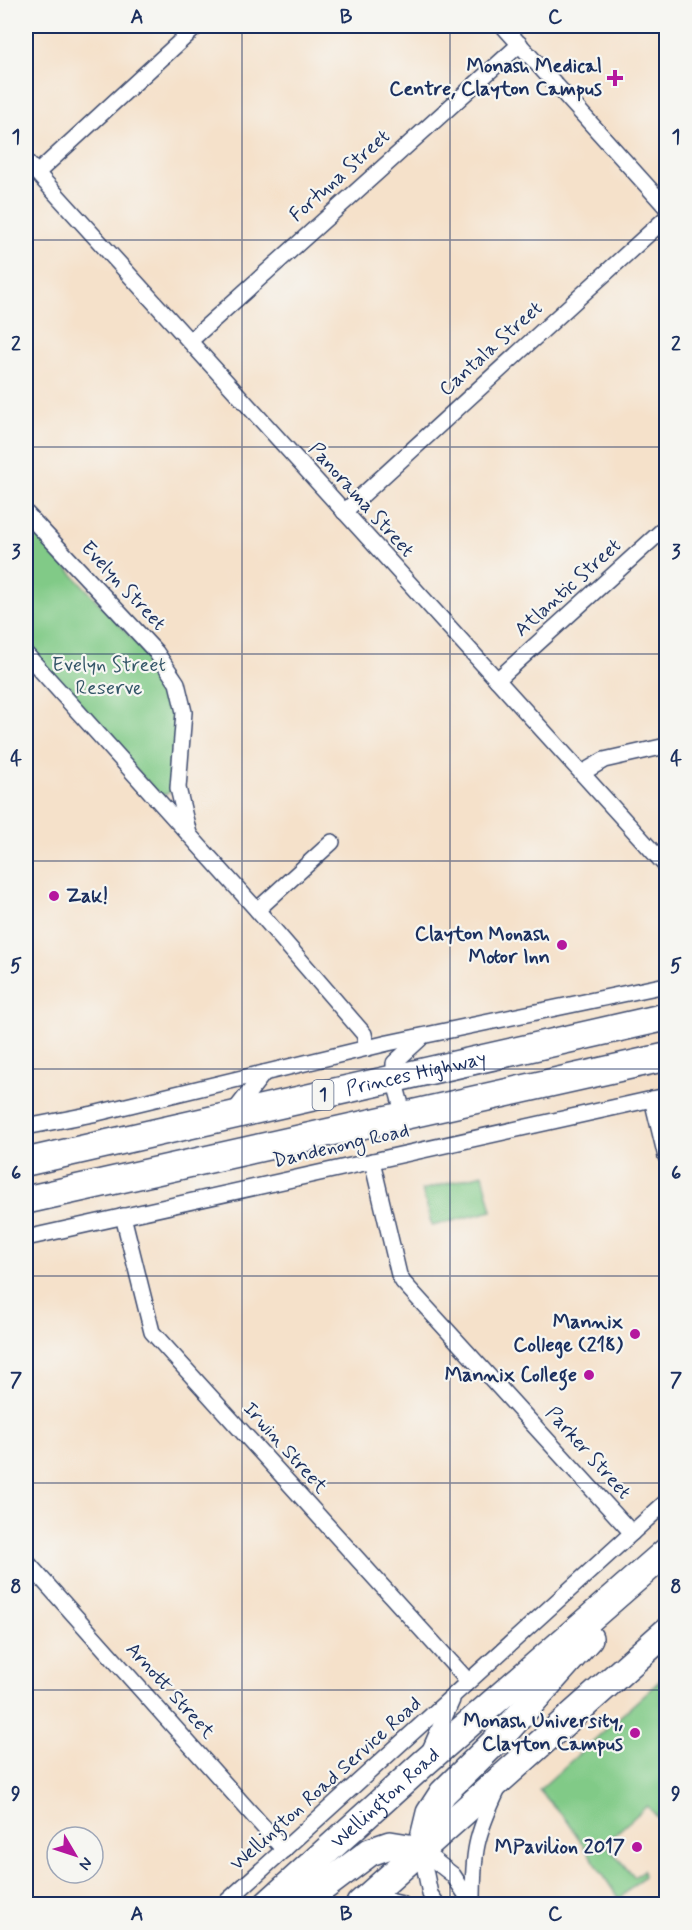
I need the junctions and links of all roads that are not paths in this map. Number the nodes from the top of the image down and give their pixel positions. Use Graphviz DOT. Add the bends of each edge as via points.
graph roads {
  1 [pos="197,26"];
  2 [pos="503,26"];
  3 [pos="520,44"];
  4 [pos="26,161"];
  5 [pos="37,173"];
  6 [pos="666,207"];
  7 [pos="666,218"];
  8 [pos="190,341"];
  9 [pos="344,512"];
  10 [pos="26,513"];
  11 [pos="666,526"];
  12 [pos="26,654"];
  13 [pos="497,680"];
  14 [pos="666,746"];
  15 [pos="582,773"];
  16 [pos="190,836"];
  17 [pos="332,842"];
  18 [pos="666,866"];
  19 [pos="257,910"];
  20 [pos="666,985"];
  21 [pos="666,1017"];
  22 [pos="426,1036"];
  23 [pos="367,1048"];
  24 [pos="666,1057"];
  25 [pos="264,1073"];
  26 [pos="394,1079"];
  27 [pos="659,1098"];
  28 [pos="232,1114"];
  29 [pos="404,1116"];
  30 [pos="26,1127"];
  31 [pos="666,1157"];
  32 [pos="372,1161"];
  33 [pos="26,1162"];
  34 [pos="26,1200"];
  35 [pos="123,1216"];
  36 [pos="26,1238"];
  37 [pos="666,1502"];
  38 [pos="632,1533"];
  39 [pos="658,1560"];
  40 [pos="26,1561"];
  41 [pos="666,1632"];
  42 [pos="468,1681"];
  43 [pos="456,1694"];
  44 [pos="424,1763"];
  45 [pos="504,1776"];
  46 [pos="284,1850"];
  47 [pos="421,1850"];
  48 [pos="224,1905"];
  49 [pos="268,1905"];
  50 [pos="301,1905"];
  51 [pos="361,1905"];
  52 [pos="402,1905"];
  53 [pos="437,1905"];
  54 [pos="473,1905"];
  1 -- 5 [label="street"];
  2 -- 3 [label="street"];
  3 -- 6 [label="street"];
  3 -- 8 [label="street, Fortuna Street"];
  4 -- 5 [label="street, Panorama Street"];
  5 -- 8 [label="street, Panorama Street"];
  7 -- 9 [label="street, Cantala Street"];
  8 -- 9 [label="street, Panorama Street"];
  9 -- 13 [label="street, Panorama Street"];
  10 -- 16 [label="street, Evelyn Street" via="156,652 177,683 184,712 178,788"];
  11 -- 13 [label="street, Atlantic Street"];
  12 -- 16 [label="street, Evelyn Street"];
  13 -- 15 [label="street, Panorama Street"];
  14 -- 15 [label="street" via="604,760"];
  15 -- 18 [label="street, Panorama Street"];
  16 -- 19 [label="street, Evelyn Street"];
  17 -- 19 [label="street"];
  19 -- 23 [label="street, Evelyn Street" via="364,1034"];
  20 -- 22 [label="street"];
  21 -- 26 [label="highway, Princes Highway / 1"];
  22 -- 23 [label="street"];
  22 -- 26 [label="street" via="396,1059"];
  23 -- 25 [label="street"];
  24 -- 29 [label="highway, Princes Highway / 1"];
  25 -- 28 [label="street"];
  25 -- 30 [label="street"];
  26 -- 28 [label="highway, Princes Highway / 1"];
  26 -- 29 [label="street, Dandenong Road"];
  27 -- 31 [label="street"];
  27 -- 32 [label="street, Dandenong Road"];
  28 -- 33 [label="highway, Princes Highway / 1"];
  29 -- 34 [label="highway, Princes Highway / 1"];
  32 -- 35 [label="street, Dandenong Road"];
  32 -- 38 [label="street, Parker Street" via="403,1282"];
  35 -- 36 [label="street, Dandenong Road"];
  35 -- 42 [label="street, Irwin Street" via="152,1332"];
  37 -- 38 [label="street, Wellington Road Service Road"];
  38 -- 42 [label="street, Wellington Road Service Road"];
  39 -- 44 [label="highway, Wellington Road"];
  39 -- 47 [label="highway" via="505,1732 443,1793 430,1813"];
  40 -- 46 [label="street, Arnott Street"];
  41 -- 45 [label="highway"];
  42 -- 43 [label="street, Wellington Road Service Road"];
  43 -- 44 [label="street, Wellington Road Service Road"];
  43 -- 46 [label="street, Wellington Road Service Road"];
  44 -- 49 [label="highway, Wellington Road"];
  45 -- 47 [label="highway"];
  45 -- 54 [label="street" via="479,1827 472,1857"];
  46 -- 48 [label="street, Wellington Road Service Road"];
  47 -- 50 [label="highway" via="390,1845 370,1852"];
  47 -- 51 [label="highway"];
  47 -- 53 [label="street" via="430,1894"];
  47 -- 54 [label="street" via="453,1875"];
  51 -- 52 [label="street" via="381,1899"];
}
